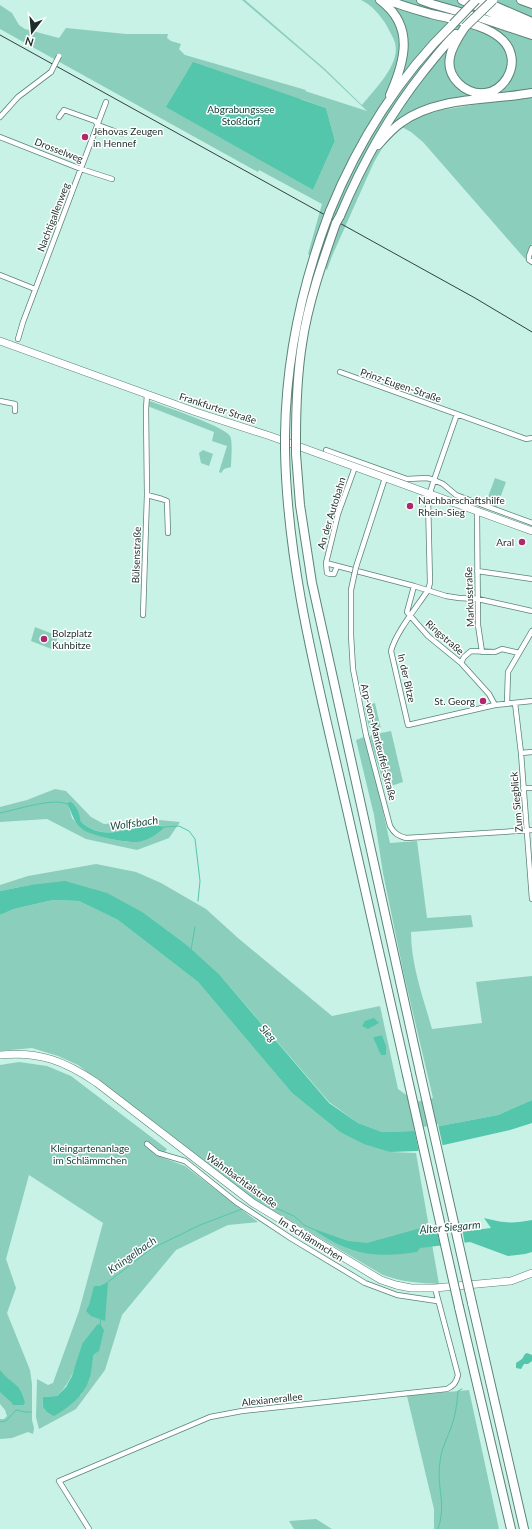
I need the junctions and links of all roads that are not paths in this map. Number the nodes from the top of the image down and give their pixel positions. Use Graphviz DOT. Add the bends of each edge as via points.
graph roads {
  1 [pos="380,0"];
  2 [pos="388,0"];
  3 [pos="421,0"];
  4 [pos="462,0"];
  5 [pos="476,0"];
  6 [pos="481,0"];
  7 [pos="492,0"];
  8 [pos="521,0"];
  9 [pos="532,4"];
  10 [pos="532,22"];
  11 [pos="465,27"];
  12 [pos="532,30"];
  13 [pos="532,35"];
  14 [pos="59,56"];
  15 [pos="532,89"];
  16 [pos="532,93"];
  17 [pos="512,96"];
  18 [pos="106,102"];
  19 [pos="382,111"];
  20 [pos="0,117"];
  21 [pos="59,117"];
  22 [pos="98,125"];
  23 [pos="388,129"];
  24 [pos="122,134"];
  25 [pos="0,137"];
  26 [pos="81,168"];
  27 [pos="112,178"];
  28 [pos="532,248"];
  29 [pos="532,262"];
  30 [pos="0,275"];
  31 [pos="35,289"];
  32 [pos="18,339"];
  33 [pos="0,341"];
  34 [pos="340,372"];
  35 [pos="148,395"];
  36 [pos="0,401"];
  37 [pos="15,411"];
  38 [pos="457,414"];
  39 [pos="532,438"];
  40 [pos="326,450"];
  41 [pos="355,467"];
  42 [pos="386,478"];
  43 [pos="434,480"];
  44 [pos="430,493"];
  45 [pos="147,495"];
  46 [pos="476,515"];
  47 [pos="532,523"];
  48 [pos="532,531"];
  49 [pos="168,533"];
  50 [pos="326,563"];
  51 [pos="337,566"];
  52 [pos="477,571"];
  53 [pos="532,578"];
  54 [pos="414,586"];
  55 [pos="428,590"];
  56 [pos="478,599"];
  57 [pos="532,611"];
  58 [pos="143,615"];
  59 [pos="411,616"];
  60 [pos="532,631"];
  61 [pos="482,652"];
  62 [pos="519,653"];
  63 [pos="461,663"];
  64 [pos="532,701"];
  65 [pos="507,703"];
  66 [pos="514,703"];
  67 [pos="495,705"];
  68 [pos="532,752"];
  69 [pos="521,753"];
  70 [pos="523,788"];
  71 [pos="532,788"];
  72 [pos="529,831"];
  73 [pos="532,899"];
  74 [pos="0,1055"];
  75 [pos="147,1144"];
  76 [pos="532,1273"];
  77 [pos="435,1288"];
  78 [pos="437,1300"];
  79 [pos="89,1529"];
  80 [pos="511,1529"];
  81 [pos="524,1529"];
  1 -- 19 [label="highway" via="390,9 398,23 402,31 404,48 400,72"];
  2 -- 11 [label="highway" via="497,34 510,51 512,64 509,76 494,90 471,91 454,78 450,58 455,42"];
  3 -- 13 [label="highway"];
  4 -- 12 [label="highway"];
  5 -- 19 [label="highway, bridge" via="434,42"];
  6 -- 10 [label="highway"];
  7 -- 11 [label="highway, bridge"];
  8 -- 9 [label="highway"];
  11 -- 23 [label="highway" via="414,84 391,117"];
  14 -- 20 [label="street, bridge" via="51,72 18,97"];
  15 -- 17 [label="highway"];
  16 -- 17 [label="highway"];
  17 -- 23 [label="highway" via="440,105 420,112"];
  18 -- 22 [label="street, Nachtigallenweg"];
  19 -- 80 [label="highway, bridge" via="352,165 329,215 311,268 292,344 285,435 287,497 292,545 315,669"];
  21 -- 22 [label="street" via="64,110 95,121"];
  22 -- 24 [label="street"];
  22 -- 26 [label="street, Nachtigallenweg"];
  23 -- 81 [label="highway, bridge" via="368,156 338,220 320,271 306,325 298,381 296,439 300,505 309,567 346,740"];
  25 -- 26 [label="street, Drosselweg"];
  26 -- 27 [label="street, Drosselweg"];
  26 -- 31 [label="street, Nachtigallenweg"];
  28 -- 29 [label="street" via="529,256"];
  30 -- 31 [label="street"];
  31 -- 32 [label="street, Nachtigallenweg"];
  33 -- 35 [label="main road, Frankfurter Straße"];
  34 -- 38 [label="street, Prinz-Eugen-Straße"];
  35 -- 41 [label="main road, Frankfurter Straße"];
  35 -- 45 [label="street, Bülsenstraße"];
  36 -- 37 [label="street" via="15,404"];
  38 -- 39 [label="street, Prinz-Eugen-Straße" via="526,439"];
  38 -- 43 [label="street"];
  40 -- 43 [label="street" via="407,479"];
  41 -- 42 [label="main road, Frankfurter Straße"];
  41 -- 50 [label="street, An der Autobahn" via="334,528"];
  42 -- 44 [label="main road, Frankfurter Straße"];
  42 -- 72 [label="street, Arp-von-Manteuffel-Straße, bridge" via="356,567 351,590 351,635 354,676 366,735 393,831 406,838"];
  43 -- 44 [label="street"];
  43 -- 47 [label="street" via="456,495"];
  44 -- 48 [label="main road, Frankfurter Straße"];
  44 -- 55 [label="street"];
  45 -- 49 [label="street" via="167,501"];
  45 -- 58 [label="street, Bülsenstraße"];
  46 -- 52 [label="street, Markusstraße"];
  50 -- 51 [label="street"];
  50 -- 51 [label="street" via="327,572 330,574 334,574"];
  51 -- 54 [label="street"];
  52 -- 53 [label="street"];
  52 -- 56 [label="street, Markusstraße"];
  54 -- 55 [label="street"];
  54 -- 59 [label="street" via="407,612"];
  55 -- 56 [label="street" via="446,596"];
  55 -- 59 [label="street"];
  56 -- 57 [label="street"];
  56 -- 61 [label="street, Markusstraße"];
  59 -- 63 [label="street, Ringstraße" via="428,636"];
  59 -- 67 [label="street, In der Bitze" via="391,652 408,725"];
  60 -- 62 [label="street"];
  61 -- 62 [label="street" via="502,649"];
  61 -- 63 [label="street" via="471,651"];
  62 -- 65 [label="street" via="508,672"];
  63 -- 67 [label="street, Ringstraße" via="489,694"];
  64 -- 66 [label="street"];
  65 -- 66 [label="street"];
  65 -- 67 [label="street"];
  66 -- 69 [label="street, Zum Siegblick"];
  68 -- 69 [label="street"];
  69 -- 70 [label="street, Zum Siegblick"];
  70 -- 71 [label="street"];
  70 -- 72 [label="street, Zum Siegblick"];
  72 -- 73 [label="street, Zum Siegblick"];
  74 -- 77 [label="main road, Wahnbachtalstraße" via="32,1055 58,1061 76,1069 254,1203 381,1280 411,1288"];
  75 -- 78 [label="street, Im Schlämmchen" via="158,1153 185,1160 236,1202 365,1283 397,1295"];
  76 -- 77 [label="main road, Wahnbachtalstraße" via="511,1281"];
  77 -- 78 [label="street, Alexianerallee"];
  78 -- 79 [label="street, Alexianerallee" via="458,1375 457,1381 447,1389 210,1417 60,1480"];
}
